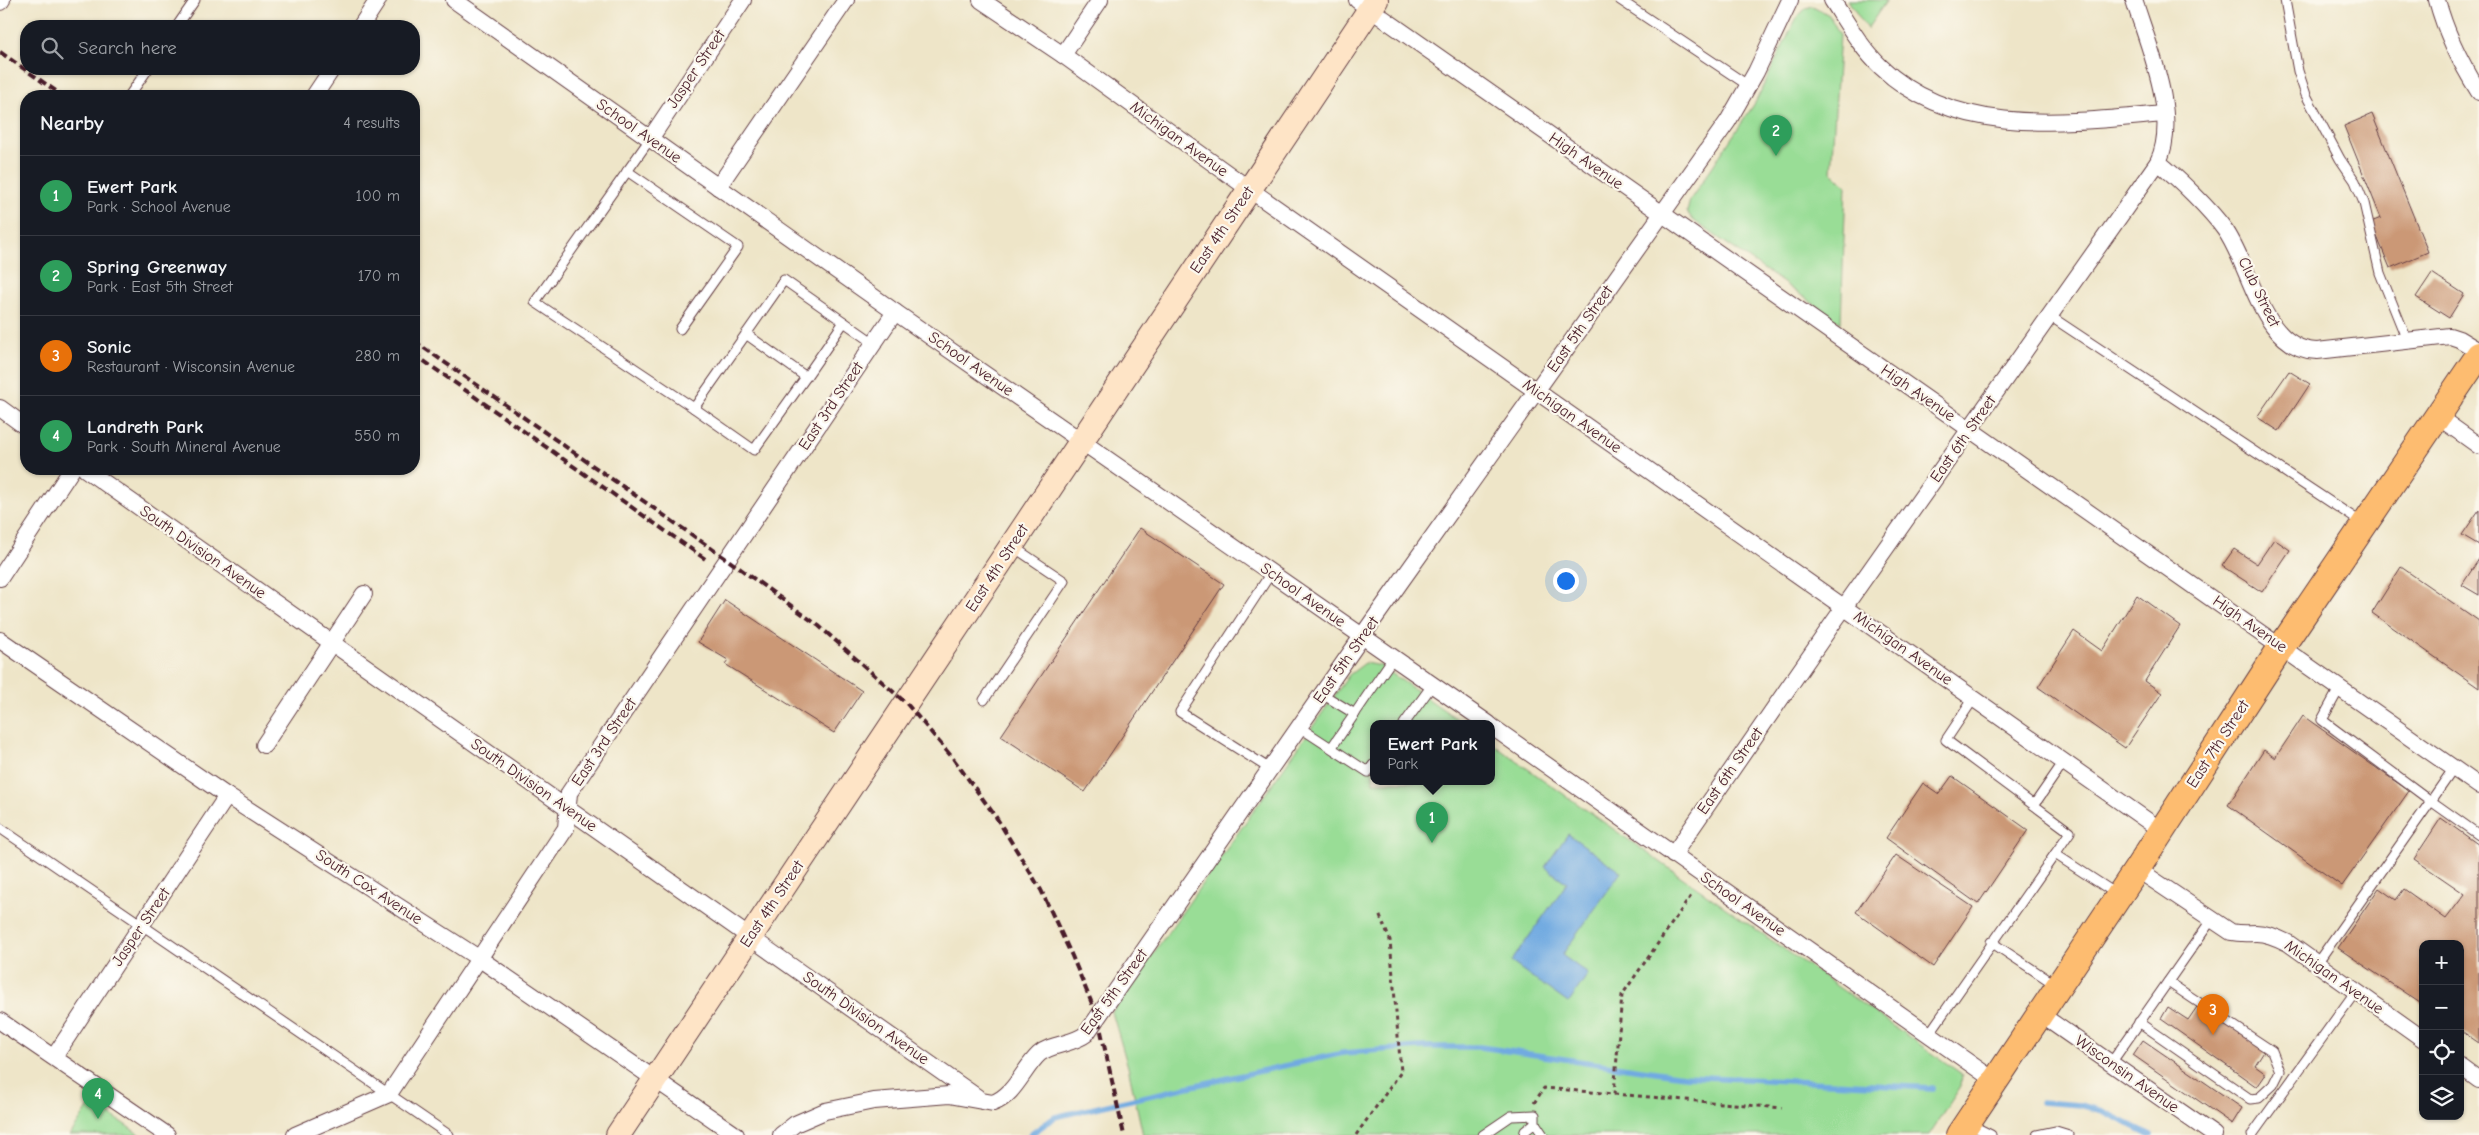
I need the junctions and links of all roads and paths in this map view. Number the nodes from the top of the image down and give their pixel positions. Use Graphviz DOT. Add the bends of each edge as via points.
graph roads {
  1 [pos="195,0"];
  2 [pos="378,0"];
  3 [pos="454,0"];
  4 [pos="743,0"];
  5 [pos="846,0"];
  6 [pos="981,0"];
  7 [pos="1100,0"];
  8 [pos="1620,0"];
  9 [pos="1790,0"];
  10 [pos="1832,0"];
  11 [pos="2134,0"];
  12 [pos="2285,0"];
  13 [pos="2437,0"];
  14 [pos="1368,3"];
  15 [pos="181,20"];
  16 [pos="365,20"];
  17 [pos="1063,55"];
  18 [pos="144,75"];
  19 [pos="328,75"];
  20 [pos="1749,86"];
  21 [pos="133,90"];
  22 [pos="318,90"];
  23 [pos="2479,92"];
  24 [pos="2164,114"];
  25 [pos="650,139"];
  26 [pos="2158,162"];
  27 [pos="627,172"];
  28 [pos="718,187"];
  29 [pos="1249,189"];
  30 [pos="1662,214"];
  31 [pos="895,312"];
  32 [pos="2050,316"];
  33 [pos="844,322"];
  34 [pos="680,329"];
  35 [pos="746,334"];
  36 [pos="2407,340"];
  37 [pos="874,343"];
  38 [pos="2479,351"];
  39 [pos="2479,355"];
  40 [pos="806,377"];
  41 [pos="1536,390"];
  42 [pos="0,408"];
  43 [pos="694,408"];
  44 [pos="2438,416"];
  45 [pos="20,423"];
  46 [pos="1970,430"];
  47 [pos="1082,440"];
  48 [pos="2479,446"];
  49 [pos="68,475"];
  50 [pos="94,475"];
  51 [pos="2364,525"];
  52 [pos="1011,546"];
  53 [pos="1271,573"];
  54 [pos="0,578"];
  55 [pos="364,594"];
  56 [pos="1844,607"];
  57 [pos="1362,636"];
  58 [pos="0,640"];
  59 [pos="332,642"];
  60 [pos="2282,646"];
  61 [pos="1393,658"];
  62 [pos="1433,684"];
  63 [pos="2340,687"];
  64 [pos="1322,694"];
  65 [pos="1974,698"];
  66 [pos="984,700"];
  67 [pos="1355,714"];
  68 [pos="1407,720"];
  69 [pos="1483,720"];
  70 [pos="1299,727"];
  71 [pos="1495,729"];
  72 [pos="264,745"];
  73 [pos="1332,747"];
  74 [pos="2064,763"];
  75 [pos="2454,768"];
  76 [pos="1270,769"];
  77 [pos="1370,769"];
  78 [pos="2479,786"];
  79 [pos="227,796"];
  80 [pos="2431,801"];
  81 [pos="2034,805"];
  82 [pos="567,808"];
  83 [pos="0,828"];
  84 [pos="2162,831"];
  85 [pos="2479,835"];
  86 [pos="2055,854"];
  87 [pos="1672,855"];
  88 [pos="2137,869"];
  89 [pos="1693,893"];
  90 [pos="2119,896"];
  91 [pos="1379,914"];
  92 [pos="2212,919"];
  93 [pos="142,925"];
  94 [pos="750,937"];
  95 [pos="1991,942"];
  96 [pos="480,959"];
  97 [pos="2317,963"];
  98 [pos="2168,982"];
  99 [pos="2058,987"];
  100 [pos="2356,991"];
  101 [pos="2040,1014"];
  102 [pos="0,1021"];
  103 [pos="2140,1022"];
  104 [pos="1929,1034"];
  105 [pos="2419,1036"];
  106 [pos="54,1057"];
  107 [pos="2111,1063"];
  108 [pos="2464,1069"];
  109 [pos="655,1080"];
  110 [pos="2479,1080"];
  111 [pos="1996,1081"];
  112 [pos="389,1094"];
  113 [pos="1614,1094"];
  114 [pos="984,1101"];
  115 [pos="1533,1104"];
  116 [pos="1782,1108"];
  117 [pos="1535,1123"];
  118 [pos="1963,1129"];
  119 [pos="167,1135"];
  120 [pos="295,1135"];
  121 [pos="449,1135"];
  122 [pos="618,1135"];
  123 [pos="736,1135"];
  124 [pos="781,1135"];
  125 [pos="1356,1135"];
  126 [pos="1483,1135"];
  127 [pos="1524,1135"];
  128 [pos="1543,1135"];
  129 [pos="1991,1135"];
  130 [pos="2037,1135"];
  131 [pos="2069,1135"];
  132 [pos="2214,1135"];
  133 [pos="2252,1135"];
  1 -- 15 [label="lane"];
  2 -- 16 [label="street"];
  3 -- 25 [label="street, School Avenue"];
  4 -- 25 [label="street, Jasper Street"];
  5 -- 28 [label="street"];
  6 -- 17 [label="street, Michigan Avenue"];
  7 -- 17 [label="street"];
  8 -- 20 [label="lane"];
  9 -- 20 [label="street, East 5th Street"];
  10 -- 24 [label="street" via="1881,68 1937,104 1978,115 2028,121 2088,121"];
  11 -- 24 [label="street, East 6th Street" via="2158,77"];
  12 -- 36 [label="lane" via="2298,71 2306,95 2355,181 2364,203 2380,272"];
  13 -- 23 [label="street" via="2457,58"];
  14 -- 29 [label="street, East 4th Street"];
  14 -- 30 [label="street, High Avenue"];
  17 -- 29 [label="street, Michigan Avenue"];
  18 -- 21 [label="lane"];
  19 -- 22 [label="street"];
  20 -- 30 [label="street, East 5th Street" via="1728,122"];
  24 -- 26 [label="street, East 6th Street" via="2166,142"];
  25 -- 27 [label="lane"];
  25 -- 28 [label="street, School Avenue"];
  26 -- 32 [label="street, East 6th Street"];
  26 -- 36 [label="street, Club Street" via="2224,227 2272,324 2290,343 2307,351 2317,351"];
  27 -- 34 [label="lane" via="738,247"];
  27 -- 43 [label="lane" via="535,302"];
  28 -- 31 [label="street, School Avenue"];
  29 -- 41 [label="street, Michigan Avenue"];
  29 -- 47 [label="street, East 4th Street"];
  30 -- 41 [label="street, East 5th Street"];
  30 -- 46 [label="street, High Avenue"];
  31 -- 37 [label="street, East 3rd Street"];
  31 -- 47 [label="street, School Avenue"];
  32 -- 46 [label="street, East 6th Street"];
  32 -- 51 [label="lane"];
  33 -- 35 [label="lane" via="784,280"];
  33 -- 37 [label="lane"];
  33 -- 40 [label="lane"];
  35 -- 40 [label="lane"];
  35 -- 43 [label="lane"];
  36 -- 38 [label="street, Club Street" via="2450,336"];
  37 -- 82 [label="street, East 3rd Street" via="569,793"];
  39 -- 44 [label="main road, East 7th Street"];
  40 -- 43 [label="lane" via="754,450"];
  41 -- 56 [label="street, Michigan Avenue"];
  41 -- 57 [label="street, East 5th Street"];
  42 -- 45 [label="street"];
  44 -- 48 [label="street"];
  44 -- 51 [label="main road, East 7th Street"];
  46 -- 56 [label="street, East 6th Street"];
  46 -- 60 [label="street, High Avenue"];
  47 -- 52 [label="street, East 4th Street"];
  47 -- 53 [label="street, School Avenue"];
  49 -- 54 [label="street"];
  50 -- 59 [label="street, South Division Avenue"];
  51 -- 60 [label="main road, East 7th Street"];
  52 -- 66 [label="lane" via="1064,581"];
  52 -- 94 [label="street, East 4th Street"];
  53 -- 57 [label="street, School Avenue"];
  53 -- 76 [label="lane" via="1180,712"];
  55 -- 59 [label="street"];
  56 -- 65 [label="street, Michigan Avenue"];
  56 -- 87 [label="street, East 6th Street"];
  57 -- 61 [label="street, School Avenue"];
  57 -- 64 [label="street, East 5th Street"];
  58 -- 79 [label="street, South Cox Avenue"];
  59 -- 72 [label="street"];
  59 -- 82 [label="street, South Division Avenue"];
  60 -- 63 [label="street, High Avenue"];
  60 -- 84 [label="main road, East 7th Street"];
  61 -- 62 [label="street, School Avenue"];
  61 -- 67 [label="lane"];
  62 -- 68 [label="lane"];
  62 -- 69 [label="street, School Avenue"];
  63 -- 75 [label="street, High Avenue"];
  63 -- 80 [label="lane" via="2322,720"];
  64 -- 67 [label="lane"];
  64 -- 70 [label="street, East 5th Street"];
  65 -- 74 [label="street, Michigan Avenue"];
  65 -- 81 [label="lane" via="1946,740"];
  67 -- 73 [label="lane"];
  70 -- 73 [label="lane"];
  70 -- 76 [label="street, East 5th Street"];
  71 -- 87 [label="street, School Avenue"];
  73 -- 77 [label="lane" via="1368,772"];
  74 -- 81 [label="lane"];
  74 -- 84 [label="street, Michigan Avenue"];
  75 -- 78 [label="street, High Avenue"];
  75 -- 80 [label="lane"];
  76 -- 114 [label="street, East 5th Street" via="1086,1034 1044,1051 1001,1098 993,1103"];
  79 -- 93 [label="street, Jasper Street"];
  79 -- 96 [label="street, South Cox Avenue"];
  80 -- 85 [label="lane"];
  80 -- 97 [label="lane"];
  81 -- 86 [label="lane" via="2070,832"];
  82 -- 94 [label="street, South Division Avenue"];
  82 -- 96 [label="street, East 3rd Street" via="566,828"];
  83 -- 93 [label="lane"];
  84 -- 88 [label="main road, East 7th Street"];
  86 -- 90 [label="lane"];
  86 -- 95 [label="lane"];
  87 -- 104 [label="street, School Avenue"];
  88 -- 90 [label="main road, East 7th Street"];
  88 -- 92 [label="street, Michigan Avenue"];
  89 -- 113 [label="path" via="1622,995"];
  90 -- 99 [label="main road, East 7th Street"];
  91 -- 125 [label="path" via="1390,940 1401,1072"];
  92 -- 97 [label="street, Michigan Avenue" via="2231,932 2274,936"];
  92 -- 98 [label="lane"];
  93 -- 106 [label="street, Jasper Street"];
  93 -- 112 [label="lane"];
  94 -- 109 [label="street, East 4th Street"];
  94 -- 114 [label="street, South Division Avenue"];
  95 -- 99 [label="lane"];
  95 -- 104 [label="lane"];
  96 -- 109 [label="street, South Cox Avenue"];
  96 -- 112 [label="street, East 3rd Street"];
  97 -- 100 [label="street, Michigan Avenue"];
  98 -- 103 [label="lane"];
  98 -- 103 [label="lane" via="2272,1051 2280,1071 2273,1085 2259,1098 2250,1099"];
  99 -- 101 [label="main road, East 7th Street"];
  100 -- 105 [label="street, Michigan Avenue"];
  100 -- 133 [label="lane"];
  101 -- 107 [label="street, Wisconsin Avenue"];
  101 -- 111 [label="main road, East 7th Street"];
  102 -- 106 [label="street"];
  103 -- 107 [label="lane"];
  104 -- 111 [label="street, School Avenue"];
  106 -- 119 [label="street"];
  107 -- 132 [label="street, Wisconsin Avenue"];
  108 -- 110 [label="street"];
  109 -- 122 [label="street, East 4th Street"];
  109 -- 123 [label="street, South Cox Avenue"];
  111 -- 118 [label="main road, East 7th Street"];
  112 -- 120 [label="street"];
  112 -- 121 [label="lane"];
  113 -- 115 [label="path" via="1544,1088"];
  113 -- 116 [label="path"];
  114 -- 124 [label="street" via="949,1095 852,1104 803,1120"];
  117 -- 126 [label="lane" via="1535,1115 1511,1116"];
  117 -- 127 [label="lane"];
  117 -- 128 [label="lane"];
  118 -- 129 [label="lane"];
  130 -- 131 [label="lane" via="2056,1131"];
}
